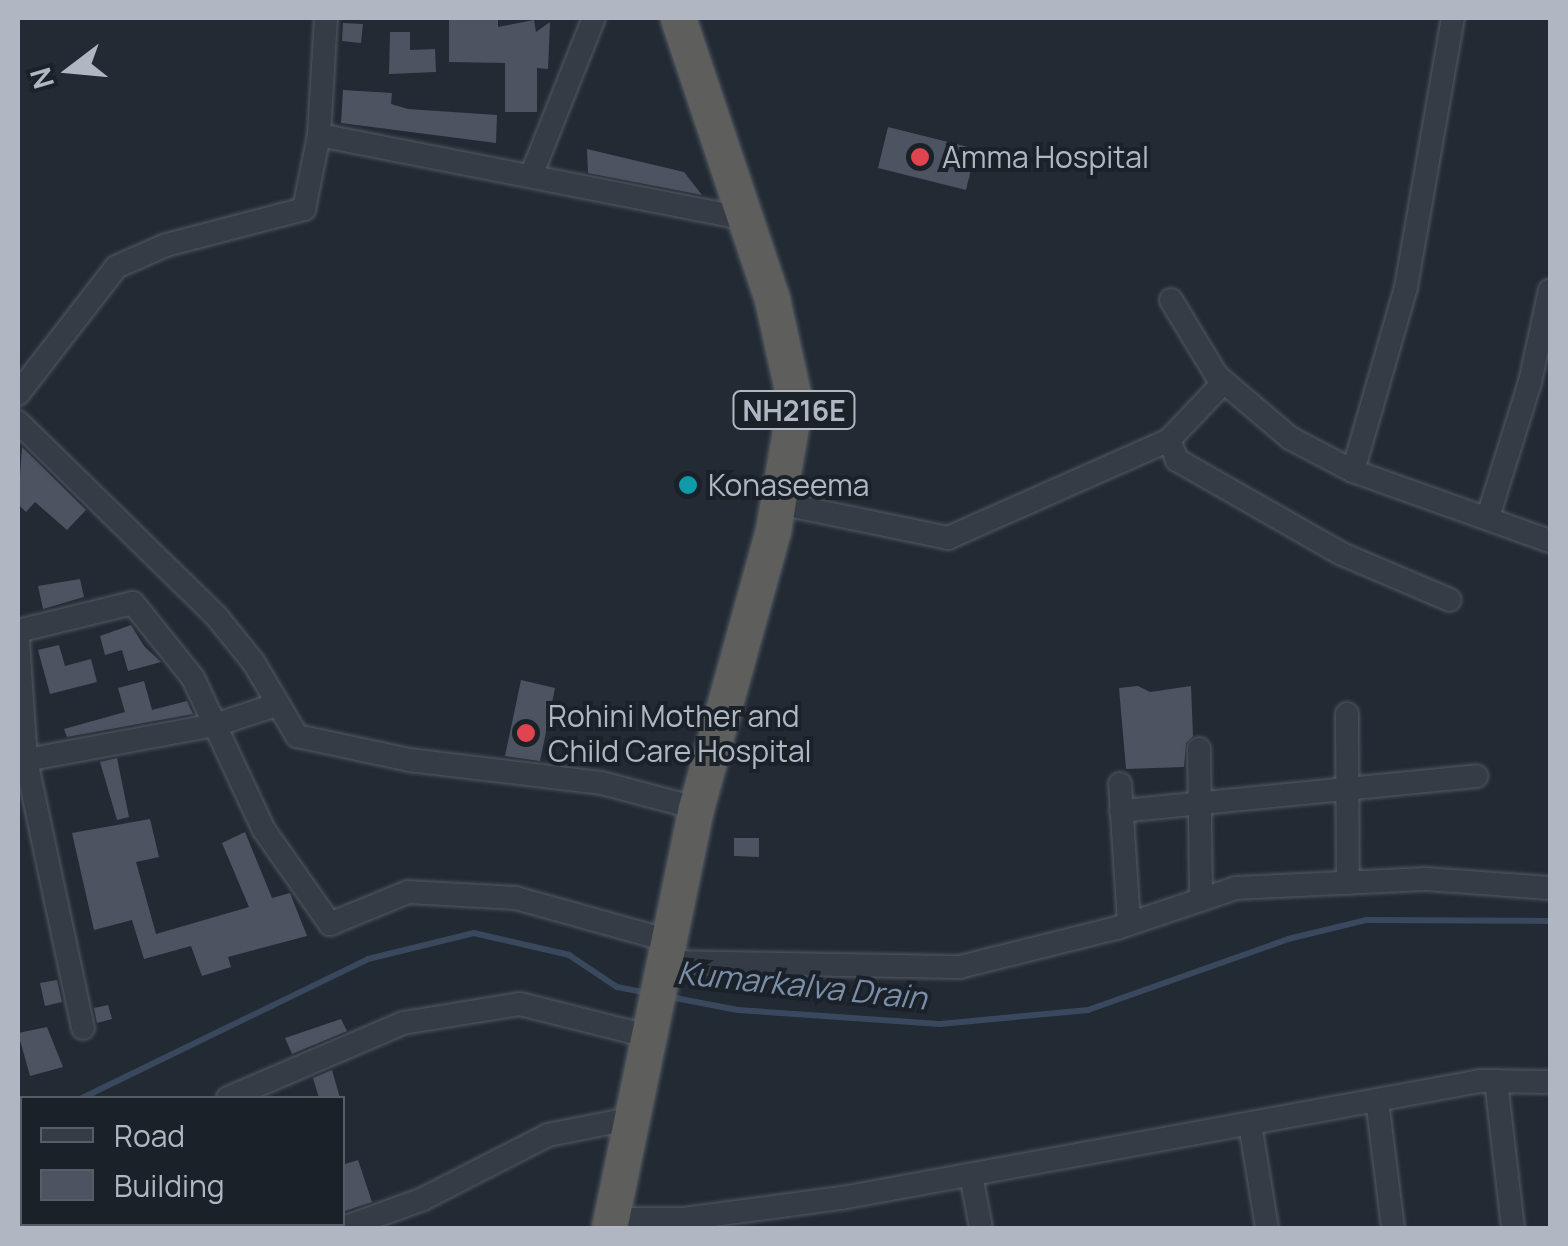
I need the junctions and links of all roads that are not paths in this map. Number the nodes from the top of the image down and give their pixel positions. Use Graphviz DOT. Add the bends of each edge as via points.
graph roads {
  1 [pos="326,18"];
  2 [pos="594,18"];
  3 [pos="678,18"];
  4 [pos="1453,18"];
  5 [pos="318,135"];
  6 [pos="530,176"];
  7 [pos="746,219"];
  8 [pos="1550,290"];
  9 [pos="1172,300"];
  10 [pos="1224,382"];
  11 [pos="18,394"];
  12 [pos="18,422"];
  13 [pos="1169,440"];
  14 [pos="1353,471"];
  15 [pos="778,503"];
  16 [pos="1488,517"];
  17 [pos="1550,541"];
  18 [pos="1450,600"];
  19 [pos="18,631"];
  20 [pos="18,640"];
  21 [pos="276,705"];
  22 [pos="1347,714"];
  23 [pos="215,725"];
  24 [pos="1198,749"];
  25 [pos="26,760"];
  26 [pos="1476,776"];
  27 [pos="1120,784"];
  28 [pos="1348,786"];
  29 [pos="1200,802"];
  30 [pos="696,808"];
  31 [pos="1121,811"];
  32 [pos="1348,883"];
  33 [pos="1550,888"];
  34 [pos="1201,900"];
  35 [pos="1129,924"];
  36 [pos="661,986"];
  37 [pos="83,1028"];
  38 [pos="1496,1081"];
  39 [pos="1550,1082"];
  40 [pos="233,1096"];
  41 [pos="1377,1100"];
  42 [pos="634,1118"];
  43 [pos="1250,1124"];
  44 [pos="971,1176"];
  45 [pos="692,1223"];
  46 [pos="610,1224"];
  47 [pos="343,1228"];
  48 [pos="981,1228"];
  49 [pos="1267,1228"];
  50 [pos="1393,1228"];
  51 [pos="1513,1228"];
  1 -- 5 [label="street"];
  2 -- 6 [label="street"];
  3 -- 7 [label="highway, NH216E"];
  4 -- 14 [label="street" via="1406,288"];
  5 -- 6 [label="street"];
  5 -- 11 [label="street" via="304,209 166,246 116,267"];
  6 -- 7 [label="street"];
  7 -- 15 [label="highway, NH216E" via="792,369 795,402"];
  8 -- 16 [label="street"];
  9 -- 10 [label="street"];
  10 -- 13 [label="street"];
  10 -- 14 [label="street" via="1290,438"];
  12 -- 21 [label="street" via="216,617 254,663"];
  13 -- 15 [label="street" via="948,538"];
  13 -- 18 [label="street" via="1177,460 1342,554"];
  14 -- 16 [label="street"];
  15 -- 30 [label="highway, NH216E"];
  16 -- 17 [label="street"];
  19 -- 23 [label="street" via="133,603 193,678"];
  20 -- 25 [label="street"];
  21 -- 23 [label="street"];
  21 -- 30 [label="street" via="297,736 322,746 601,783"];
  22 -- 28 [label="street"];
  23 -- 25 [label="street"];
  23 -- 36 [label="street" via="264,830 330,924 408,892 516,898"];
  24 -- 29 [label="street"];
  25 -- 37 [label="street"];
  26 -- 28 [label="street"];
  27 -- 31 [label="street"];
  28 -- 29 [label="street"];
  28 -- 32 [label="street"];
  29 -- 31 [label="street"];
  29 -- 34 [label="street"];
  30 -- 36 [label="highway, NH216E"];
  31 -- 35 [label="street"];
  32 -- 33 [label="street" via="1426,879"];
  32 -- 34 [label="street" via="1236,888"];
  34 -- 35 [label="street"];
  35 -- 36 [label="street" via="960,967"];
  36 -- 40 [label="street" via="404,1023"];
  36 -- 42 [label="highway, NH216E"];
  38 -- 39 [label="street"];
  38 -- 41 [label="street"];
  38 -- 51 [label="street"];
  41 -- 43 [label="street"];
  41 -- 50 [label="street"];
  42 -- 46 [label="highway, NH216E"];
  42 -- 47 [label="street" via="548,1135 422,1199"];
  43 -- 44 [label="street"];
  43 -- 49 [label="street"];
  44 -- 45 [label="street"];
  44 -- 48 [label="street"];
  45 -- 46 [label="street"];
}
